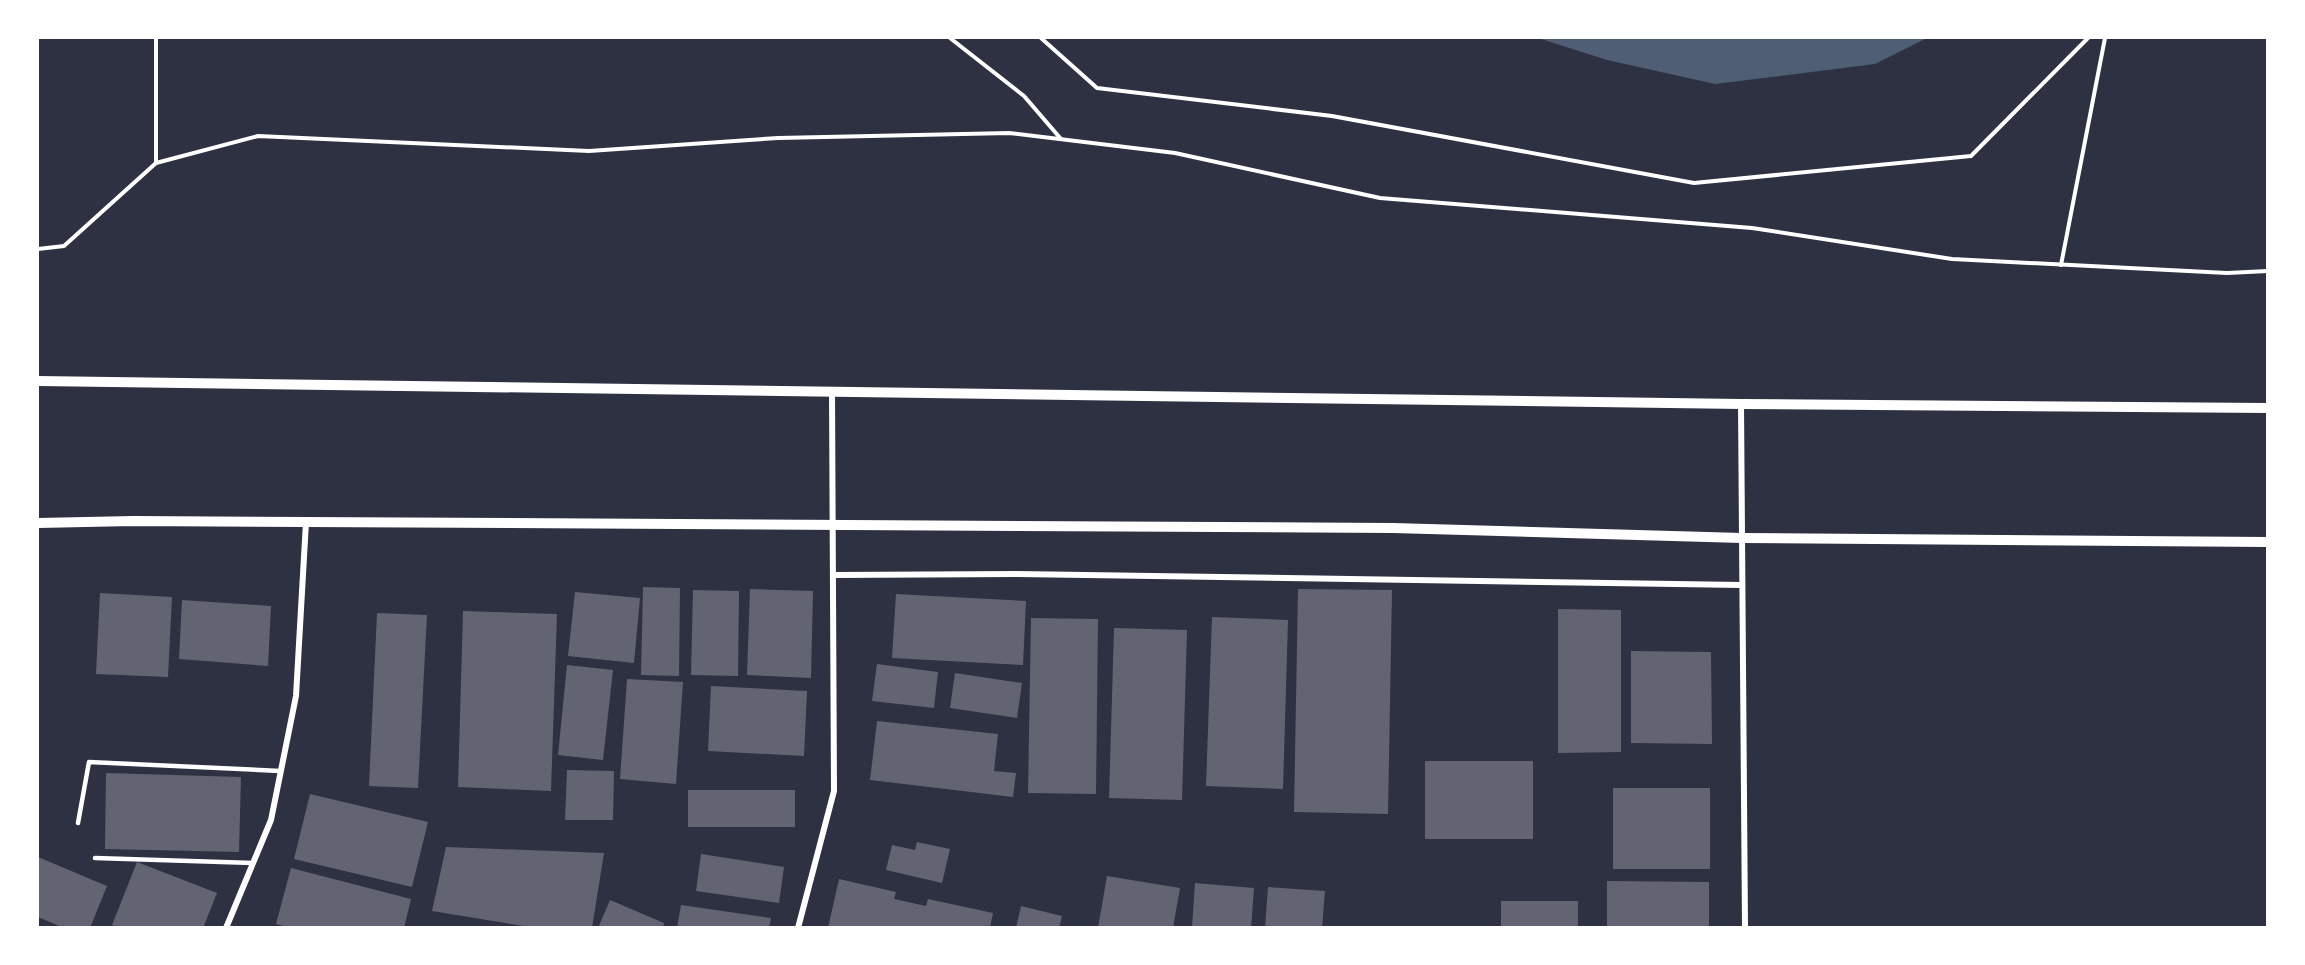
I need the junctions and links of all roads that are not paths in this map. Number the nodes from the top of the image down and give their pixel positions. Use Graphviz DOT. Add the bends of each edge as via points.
graph roads {
  1 [pos="38,381"];
  2 [pos="832,392"];
  3 [pos="1741,404"];
  4 [pos="2268,408"];
  5 [pos="306,522"];
  6 [pos="38,523"];
  7 [pos="834,525"];
  8 [pos="1742,538"];
  9 [pos="2268,542"];
  10 [pos="834,575"];
  11 [pos="1742,585"];
  12 [pos="280,771"];
  13 [pos="78,823"];
  14 [pos="95,858"];
  15 [pos="253,863"];
  16 [pos="226,927"];
  17 [pos="798,927"];
  18 [pos="1745,927"];
  1 -- 2 [label="street"];
  2 -- 3 [label="street"];
  2 -- 7 [label="street"];
  3 -- 4 [label="street"];
  3 -- 8 [label="street"];
  5 -- 6 [label="street"];
  5 -- 7 [label="street"];
  5 -- 12 [label="street" via="296,696"];
  7 -- 8 [label="street" via="1393,528"];
  7 -- 10 [label="street"];
  8 -- 9 [label="street"];
  8 -- 11 [label="street"];
  10 -- 11 [label="street" via="1017,574"];
  10 -- 17 [label="street" via="834,791"];
  11 -- 18 [label="street"];
  12 -- 13 [label="lane" via="89,762"];
  12 -- 15 [label="street" via="271,820"];
  14 -- 15 [label="lane"];
  15 -- 16 [label="street"];
}
